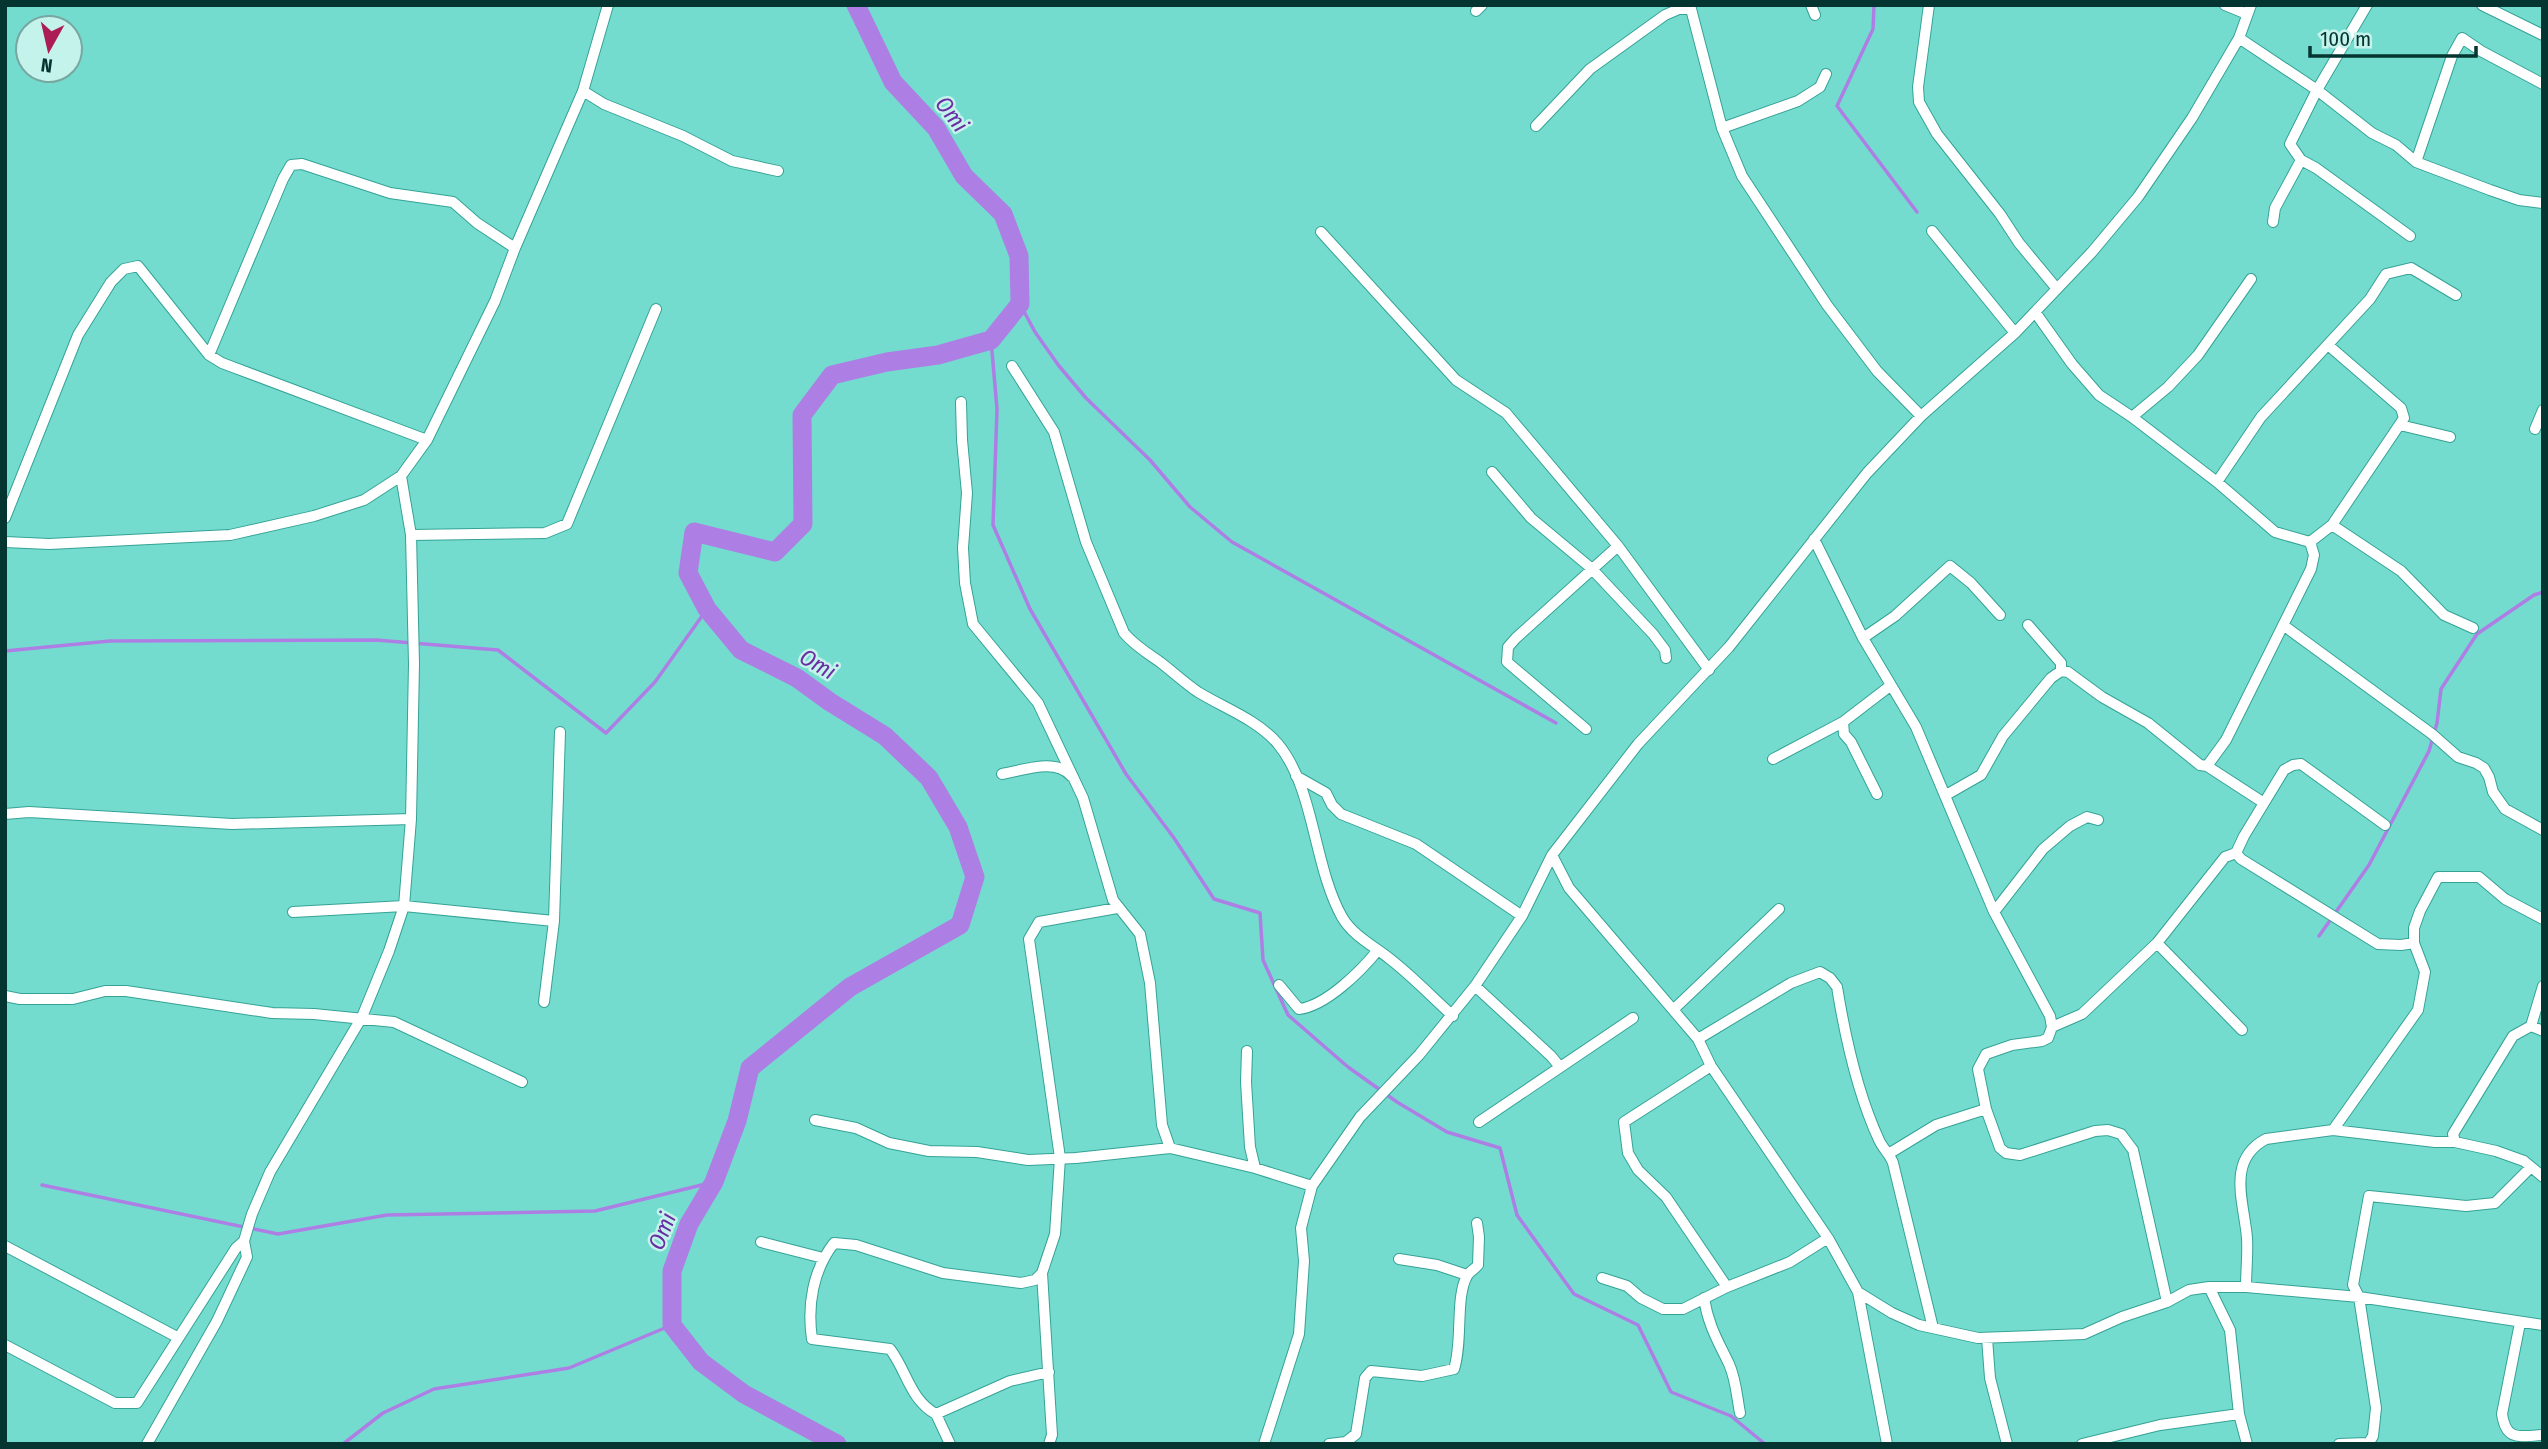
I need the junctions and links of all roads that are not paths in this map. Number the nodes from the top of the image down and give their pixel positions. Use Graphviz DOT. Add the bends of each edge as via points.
graph roads {
  1 [pos="608,5"];
  2 [pos="1929,5"];
  3 [pos="2225,5"];
  4 [pos="2367,5"];
  5 [pos="2482,5"];
  6 [pos="1691,7"];
  7 [pos="2249,9"];
  8 [pos="2543,35"];
  9 [pos="2239,38"];
  10 [pos="1826,74"];
  11 [pos="2543,84"];
  12 [pos="2317,90"];
  13 [pos="583,92"];
  14 [pos="1536,126"];
  15 [pos="1722,128"];
  16 [pos="2301,160"];
  17 [pos="2416,162"];
  18 [pos="778,171"];
  19 [pos="2543,203"];
  20 [pos="2273,222"];
  21 [pos="1932,230"];
  22 [pos="1321,232"];
  23 [pos="2410,236"];
  24 [pos="515,248"];
  25 [pos="2251,279"];
  26 [pos="2057,289"];
  27 [pos="2456,295"];
  28 [pos="656,309"];
  29 [pos="2035,312"];
  30 [pos="2015,333"];
  31 [pos="2328,345"];
  32 [pos="209,355"];
  33 [pos="1012,366"];
  34 [pos="961,402"];
  35 [pos="2543,410"];
  36 [pos="1921,416"];
  37 [pos="2132,417"];
  38 [pos="2400,425"];
  39 [pos="2535,429"];
  40 [pos="2450,437"];
  41 [pos="427,440"];
  42 [pos="1492,472"];
  43 [pos="401,476"];
  44 [pos="2217,482"];
  45 [pos="5,518"];
  46 [pos="2332,525"];
  47 [pos="411,535"];
  48 [pos="1814,539"];
  49 [pos="5,542"];
  50 [pos="2310,542"];
  51 [pos="1618,546"];
  52 [pos="1591,568"];
  53 [pos="2000,615"];
  54 [pos="2028,625"];
  55 [pos="2283,625"];
  56 [pos="2473,628"];
  57 [pos="1863,638"];
  58 [pos="1666,658"];
  59 [pos="1709,670"];
  60 [pos="2061,671"];
  61 [pos="1890,686"];
  62 [pos="1843,722"];
  63 [pos="1586,730"];
  64 [pos="560,732"];
  65 [pos="1773,760"];
  66 [pos="2207,766"];
  67 [pos="1002,774"];
  68 [pos="1296,776"];
  69 [pos="1075,781"];
  70 [pos="1877,794"];
  71 [pos="1946,795"];
  72 [pos="2264,803"];
  73 [pos="5,814"];
  74 [pos="411,819"];
  75 [pos="2098,820"];
  76 [pos="2385,825"];
  77 [pos="2543,830"];
  78 [pos="2236,853"];
  79 [pos="1552,855"];
  80 [pos="404,906"];
  81 [pos="1117,908"];
  82 [pos="1779,909"];
  83 [pos="293,912"];
  84 [pos="1994,912"];
  85 [pos="1522,916"];
  86 [pos="2543,919"];
  87 [pos="554,921"];
  88 [pos="2157,943"];
  89 [pos="2414,943"];
  90 [pos="1378,950"];
  91 [pos="1279,985"];
  92 [pos="1475,986"];
  93 [pos="2543,986"];
  94 [pos="5,996"];
  95 [pos="544,1002"];
  96 [pos="1674,1009"];
  97 [pos="1453,1016"];
  98 [pos="362,1017"];
  99 [pos="1633,1018"];
  100 [pos="2531,1026"];
  101 [pos="2052,1027"];
  102 [pos="2242,1030"];
  103 [pos="2543,1031"];
  104 [pos="1698,1039"];
  105 [pos="1247,1051"];
  106 [pos="1711,1066"];
  107 [pos="1560,1067"];
  108 [pos="522,1082"];
  109 [pos="1986,1109"];
  110 [pos="815,1120"];
  111 [pos="1479,1122"];
  112 [pos="2333,1130"];
  113 [pos="2455,1142"];
  114 [pos="1170,1148"];
  115 [pos="1890,1153"];
  116 [pos="1060,1158"];
  117 [pos="2530,1167"];
  118 [pos="1255,1168"];
  119 [pos="2543,1177"];
  120 [pos="1312,1186"];
  121 [pos="1477,1223"];
  122 [pos="246,1236"];
  123 [pos="1828,1238"];
  124 [pos="761,1242"];
  125 [pos="5,1247"];
  126 [pos="822,1258"];
  127 [pos="1399,1259"];
  128 [pos="1042,1273"];
  129 [pos="1467,1275"];
  130 [pos="1602,1279"];
  131 [pos="1727,1287"];
  132 [pos="2209,1287"];
  133 [pos="2246,1287"];
  134 [pos="1858,1292"];
  135 [pos="2359,1297"];
  136 [pos="1704,1298"];
  137 [pos="2167,1302"];
  138 [pos="2520,1323"];
  139 [pos="2543,1325"];
  140 [pos="1933,1328"];
  141 [pos="177,1337"];
  142 [pos="1987,1338"];
  143 [pos="5,1345"];
  144 [pos="1049,1372"];
  145 [pos="1740,1413"];
  146 [pos="936,1414"];
  147 [pos="2239,1414"];
  148 [pos="2543,1435"];
  149 [pos="2116,1440"];
  150 [pos="1348,1443"];
  151 [pos="2368,1443"];
  152 [pos="147,1444"];
  153 [pos="950,1444"];
  154 [pos="1049,1444"];
  155 [pos="1264,1444"];
  156 [pos="1329,1444"];
  157 [pos="1887,1444"];
  158 [pos="2007,1444"];
  159 [pos="2082,1444"];
  160 [pos="2247,1444"];
  161 [pos="2339,1444"];
  1 -- 13 [label="street"];
  2 -- 26 [label="street" via="1919,102 1937,134"];
  3 -- 7 [label="street"];
  4 -- 12 [label="street"];
  5 -- 8 [label="street"];
  6 -- 14 [label="street" via="1665,15 1590,69"];
  6 -- 15 [label="street"];
  7 -- 9 [label="street"];
  9 -- 12 [label="street"];
  9 -- 26 [label="street" via="2138,197"];
  10 -- 15 [label="street" via="1820,87 1798,101"];
  11 -- 17 [label="street" via="2462,38"];
  12 -- 16 [label="street" via="2290,144"];
  12 -- 17 [label="street"];
  13 -- 18 [label="street" via="732,160"];
  13 -- 24 [label="street"];
  15 -- 36 [label="street" via="1742,177 1820,294 1877,371"];
  16 -- 20 [label="street" via="2275,208"];
  16 -- 23 [label="street"];
  17 -- 19 [label="street" via="2519,200"];
  21 -- 30 [label="street"];
  22 -- 51 [label="street" via="1456,380 1506,413"];
  24 -- 32 [label="street" via="453,202 390,193 302,163 291,165"];
  24 -- 41 [label="street" via="466,366"];
  25 -- 37 [label="street" via="2198,355"];
  26 -- 29 [label="street"];
  27 -- 31 [label="street" via="2411,268 2386,274"];
  28 -- 47 [label="street" via="567,524 545,533"];
  29 -- 30 [label="street"];
  29 -- 37 [label="street" via="2099,395"];
  30 -- 36 [label="street"];
  31 -- 38 [label="street" via="2401,408 2404,418"];
  31 -- 44 [label="street" via="2261,417"];
  32 -- 41 [label="street"];
  32 -- 45 [label="street" via="138,267 124,269 78,335"];
  33 -- 68 [label="street" via="1054,432 1086,542 1124,633 1198,691 1276,741"];
  34 -- 69 [label="street" via="967,493 963,548 972,624 1038,703"];
  35 -- 39 [label="street"];
  36 -- 48 [label="street"];
  37 -- 44 [label="street"];
  38 -- 40 [label="street"];
  38 -- 46 [label="street"];
  41 -- 43 [label="street"];
  42 -- 52 [label="street" via="1531,518"];
  43 -- 47 [label="street"];
  43 -- 49 [label="street" via="364,500 230,535"];
  44 -- 50 [label="street" via="2274,532"];
  46 -- 50 [label="street"];
  46 -- 56 [label="street" via="2401,570 2444,615"];
  47 -- 74 [label="street"];
  48 -- 57 [label="street"];
  48 -- 59 [label="street"];
  50 -- 55 [label="street" via="2314,555 2311,569"];
  51 -- 52 [label="street"];
  51 -- 59 [label="street"];
  52 -- 58 [label="street" via="1653,634"];
  52 -- 63 [label="street" via="1516,638 1507,653 1507,662"];
  53 -- 57 [label="street" via="1950,566"];
  54 -- 60 [label="street" via="2061,663"];
  55 -- 66 [label="street" via="2226,740"];
  55 -- 77 [label="street" via="2458,757 2484,768 2505,809"];
  57 -- 61 [label="street"];
  59 -- 79 [label="street" via="1637,744"];
  60 -- 66 [label="street" via="2148,723"];
  60 -- 71 [label="street" via="2003,736 1981,775"];
  61 -- 62 [label="street"];
  61 -- 71 [label="street" via="1916,727"];
  62 -- 65 [label="street"];
  62 -- 70 [label="street" via="1844,734"];
  64 -- 87 [label="street"];
  66 -- 72 [label="street"];
  67 -- 69 [label="street" via="1049,766 1066,771"];
  68 -- 85 [label="street" via="1326,793 1341,814 1416,844"];
  68 -- 90 [label="street" via="1338,908 1356,933"];
  69 -- 81 [label="street"];
  71 -- 84 [label="street"];
  72 -- 76 [label="street" via="2284,770 2301,764"];
  72 -- 78 [label="street"];
  73 -- 74 [label="street" via="232,824"];
  74 -- 80 [label="street"];
  75 -- 84 [label="street" via="2087,817 2043,849"];
  78 -- 88 [label="street" via="2217,866"];
  78 -- 89 [label="street" via="2378,944"];
  79 -- 85 [label="street"];
  79 -- 96 [label="street" via="1569,888"];
  80 -- 83 [label="street"];
  80 -- 87 [label="street"];
  80 -- 98 [label="street"];
  81 -- 114 [label="street" via="1140,934 1150,984 1162,1125"];
  81 -- 116 [label="street" via="1039,922 1029,939"];
  82 -- 96 [label="street"];
  84 -- 101 [label="street" via="2036,987"];
  85 -- 92 [label="street"];
  86 -- 89 [label="street" via="2505,899 2479,877 2438,877 2420,911"];
  87 -- 95 [label="street"];
  88 -- 101 [label="street" via="2082,1014"];
  88 -- 102 [label="street"];
  89 -- 112 [label="street" via="2425,972 2418,1010"];
  90 -- 91 [label="street" via="1360,971 1311,1008 1299,1009"];
  90 -- 97 [label="street"];
  92 -- 97 [label="street"];
  92 -- 107 [label="street"];
  93 -- 100 [label="street"];
  94 -- 98 [label="street" via="73,999 126,991 272,1013"];
  96 -- 104 [label="street"];
  97 -- 120 [label="street" via="1360,1118"];
  98 -- 108 [label="street" via="394,1022"];
  98 -- 122 [label="street" via="270,1172"];
  99 -- 107 [label="street"];
  100 -- 103 [label="street"];
  100 -- 113 [label="street" via="2507,1043 2453,1134"];
  101 -- 109 [label="street" via="2042,1041 1986,1054 1978,1069"];
  104 -- 106 [label="street"];
  104 -- 115 [label="street" via="1791,983 1819,972 1830,978 1837,987 1855,1071 1880,1143"];
  105 -- 118 [label="street" via="1250,1147"];
  106 -- 123 [label="street"];
  106 -- 131 [label="street" via="1624,1122 1628,1153 1638,1170 1666,1197"];
  107 -- 111 [label="street"];
  109 -- 115 [label="street" via="1936,1125"];
  109 -- 137 [label="street" via="2006,1153 2020,1154 2095,1131 2121,1134 2133,1150"];
  110 -- 116 [label="street" via="929,1151 1028,1160"];
  112 -- 113 [label="street"];
  112 -- 133 [label="street" via="2266,1139 2247,1153 2241,1186"];
  113 -- 117 [label="street" via="2496,1151"];
  114 -- 116 [label="street"];
  114 -- 118 [label="street"];
  115 -- 140 [label="street"];
  116 -- 128 [label="street" via="1055,1234"];
  117 -- 119 [label="street"];
  117 -- 135 [label="street" via="2495,1203 2466,1206 2369,1196 2353,1285"];
  118 -- 120 [label="street"];
  120 -- 155 [label="street" via="1301,1228 1304,1261 1298,1334"];
  121 -- 129 [label="street" via="1478,1265"];
  122 -- 141 [label="street"];
  122 -- 152 [label="street" via="247,1256 217,1321"];
  123 -- 131 [label="street" via="1790,1262"];
  123 -- 134 [label="street"];
  124 -- 126 [label="street"];
  125 -- 141 [label="street"];
  126 -- 128 [label="street" via="834,1243 856,1245 943,1273 1021,1283"];
  126 -- 146 [label="street" via="809,1315 812,1339 890,1349 910,1389"];
  127 -- 129 [label="street"];
  128 -- 144 [label="street"];
  129 -- 150 [label="street" via="1454,1369 1422,1376 1371,1370 1365,1378 1356,1434"];
  130 -- 136 [label="street" via="1627,1286 1663,1309 1683,1309"];
  131 -- 136 [label="street"];
  132 -- 133 [label="street"];
  132 -- 137 [label="street" via="2189,1290"];
  132 -- 147 [label="street" via="2230,1330"];
  133 -- 135 [label="street"];
  134 -- 140 [label="street" via="1892,1313"];
  134 -- 157 [label="street"];
  135 -- 138 [label="street"];
  135 -- 151 [label="street" via="2376,1408 2374,1436"];
  136 -- 145 [label="street" via="1717,1344 1730,1366"];
  137 -- 142 [label="street" via="2084,1334"];
  138 -- 139 [label="street"];
  138 -- 148 [label="street" via="2502,1414 2504,1426 2517,1436"];
  140 -- 142 [label="street"];
  141 -- 143 [label="street" via="137,1403 115,1403"];
  142 -- 158 [label="street" via="1990,1378"];
  144 -- 146 [label="street" via="1010,1381"];
  144 -- 154 [label="street"];
  146 -- 153 [label="street"];
  147 -- 149 [label="street" via="2160,1425"];
  147 -- 160 [label="street"];
  149 -- 159 [label="street"];
  150 -- 156 [label="street"];
  151 -- 161 [label="street"];
}
